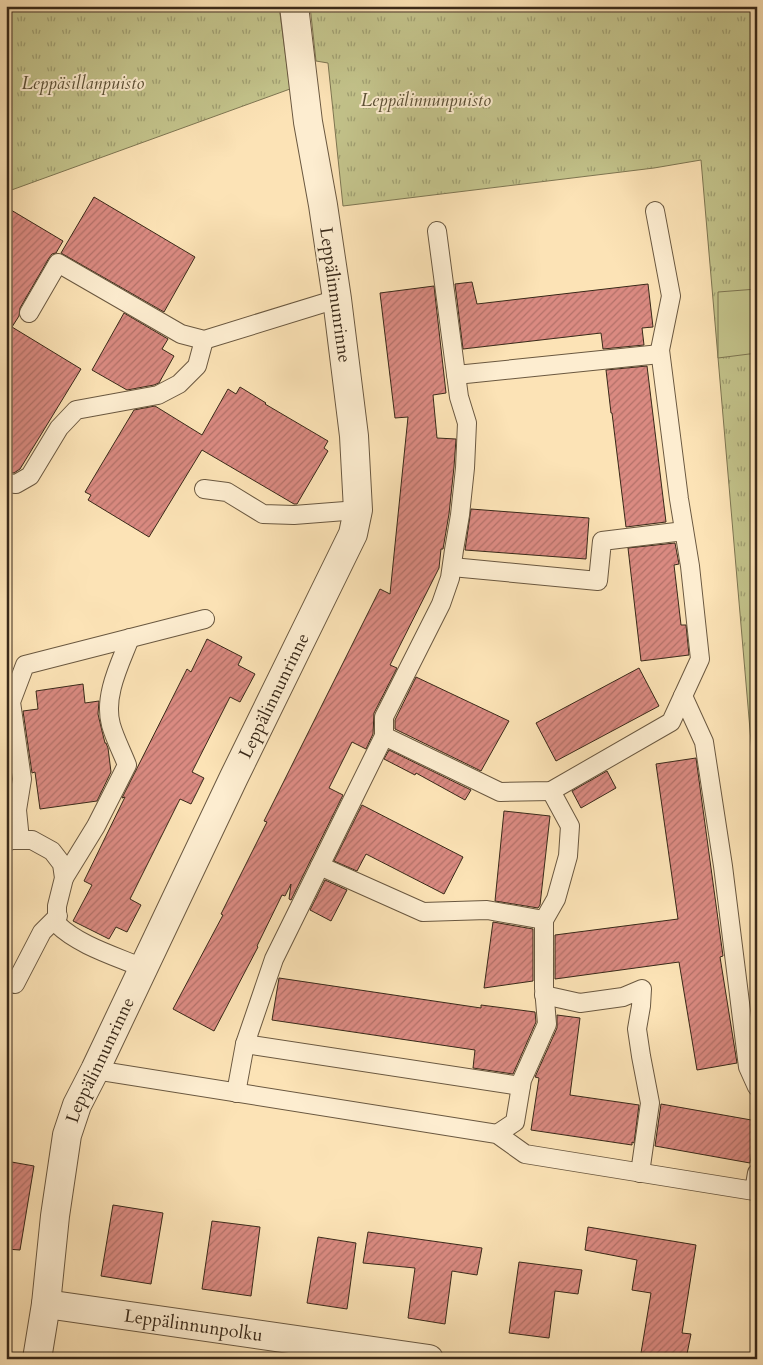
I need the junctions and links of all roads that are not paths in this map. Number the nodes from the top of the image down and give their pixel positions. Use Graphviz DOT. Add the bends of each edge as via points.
graph roads {
  1 [pos="294,6"];
  2 [pos="655,210"];
  3 [pos="437,231"];
  4 [pos="337,299"];
  5 [pos="28,313"];
  6 [pos="204,340"];
  7 [pos="660,354"];
  8 [pos="456,375"];
  9 [pos="6,483"];
  10 [pos="204,489"];
  11 [pos="358,510"];
  12 [pos="684,531"];
  13 [pos="452,567"];
  14 [pos="205,619"];
  15 [pos="130,638"];
  16 [pos="683,696"];
  17 [pos="384,736"];
  18 [pos="551,791"];
  19 [pos="13,841"];
  20 [pos="320,866"];
  21 [pos="64,878"];
  22 [pos="58,916"];
  23 [pos="544,920"];
  24 [pos="143,968"];
  25 [pos="6,981"];
  26 [pos="544,995"];
  27 [pos="245,1044"];
  28 [pos="95,1070"];
  29 [pos="521,1086"];
  30 [pos="757,1087"];
  31 [pos="236,1093"];
  32 [pos="497,1134"];
  33 [pos="640,1173"];
  34 [pos="757,1173"];
  35 [pos="46,1304"];
  36 [pos="37,1359"];
  37 [pos="429,1359"];
  1 -- 4 [label="street, Leppälinnunrinne" via="308,122"];
  2 -- 7 [label="lane" via="670,296"];
  3 -- 8 [label="lane"];
  4 -- 6 [label="lane"];
  4 -- 11 [label="street, Leppälinnunrinne" via="354,436"];
  5 -- 6 [label="lane" via="58,263 181,334"];
  6 -- 9 [label="lane" via="197,366 180,384 158,395 76,410 59,428 30,476 16,484"];
  7 -- 8 [label="lane"];
  7 -- 12 [label="lane"];
  8 -- 13 [label="lane" via="467,423"];
  10 -- 11 [label="lane" via="227,492 263,514"];
  11 -- 24 [label="street, Leppälinnunrinne" via="353,534"];
  12 -- 13 [label="lane" via="602,541 598,581"];
  12 -- 16 [label="lane" via="700,659"];
  13 -- 17 [label="lane" via="442,604 384,717"];
  14 -- 15 [label="lane"];
  15 -- 19 [label="lane" via="25,665 11,702 22,779"];
  15 -- 21 [label="lane" via="109,702 111,724 127,765 96,826"];
  16 -- 18 [label="lane" via="671,722"];
  16 -- 30 [label="lane" via="704,742 748,1067"];
  17 -- 18 [label="lane" via="500,792"];
  17 -- 20 [label="lane"];
  18 -- 23 [label="lane" via="570,826 568,856 556,899"];
  19 -- 21 [label="lane" via="32,840 52,851 62,864"];
  20 -- 23 [label="lane" via="423,912 487,910"];
  20 -- 27 [label="lane" via="274,959"];
  21 -- 22 [label="lane" via="57,906"];
  22 -- 24 [label="lane" via="58,924 65,932"];
  22 -- 25 [label="lane" via="42,932 16,984"];
  23 -- 26 [label="lane"];
  24 -- 28 [label="street, Leppälinnunrinne"];
  26 -- 29 [label="lane" via="547,1024"];
  26 -- 33 [label="lane" via="580,1003 623,997 642,989 637,1029 650,1103"];
  27 -- 29 [label="lane"];
  27 -- 31 [label="lane"];
  28 -- 31 [label="lane"];
  28 -- 35 [label="street, Leppälinnunrinne" via="76,1105 67,1135 54,1216"];
  29 -- 32 [label="lane" via="515,1122"];
  31 -- 32 [label="lane"];
  32 -- 33 [label="lane" via="525,1154"];
  33 -- 34 [label="lane" via="754,1191"];
  35 -- 36 [label="street, Leppälinnunrinne"];
  35 -- 37 [label="street, Leppälinnunpolku"];
}
